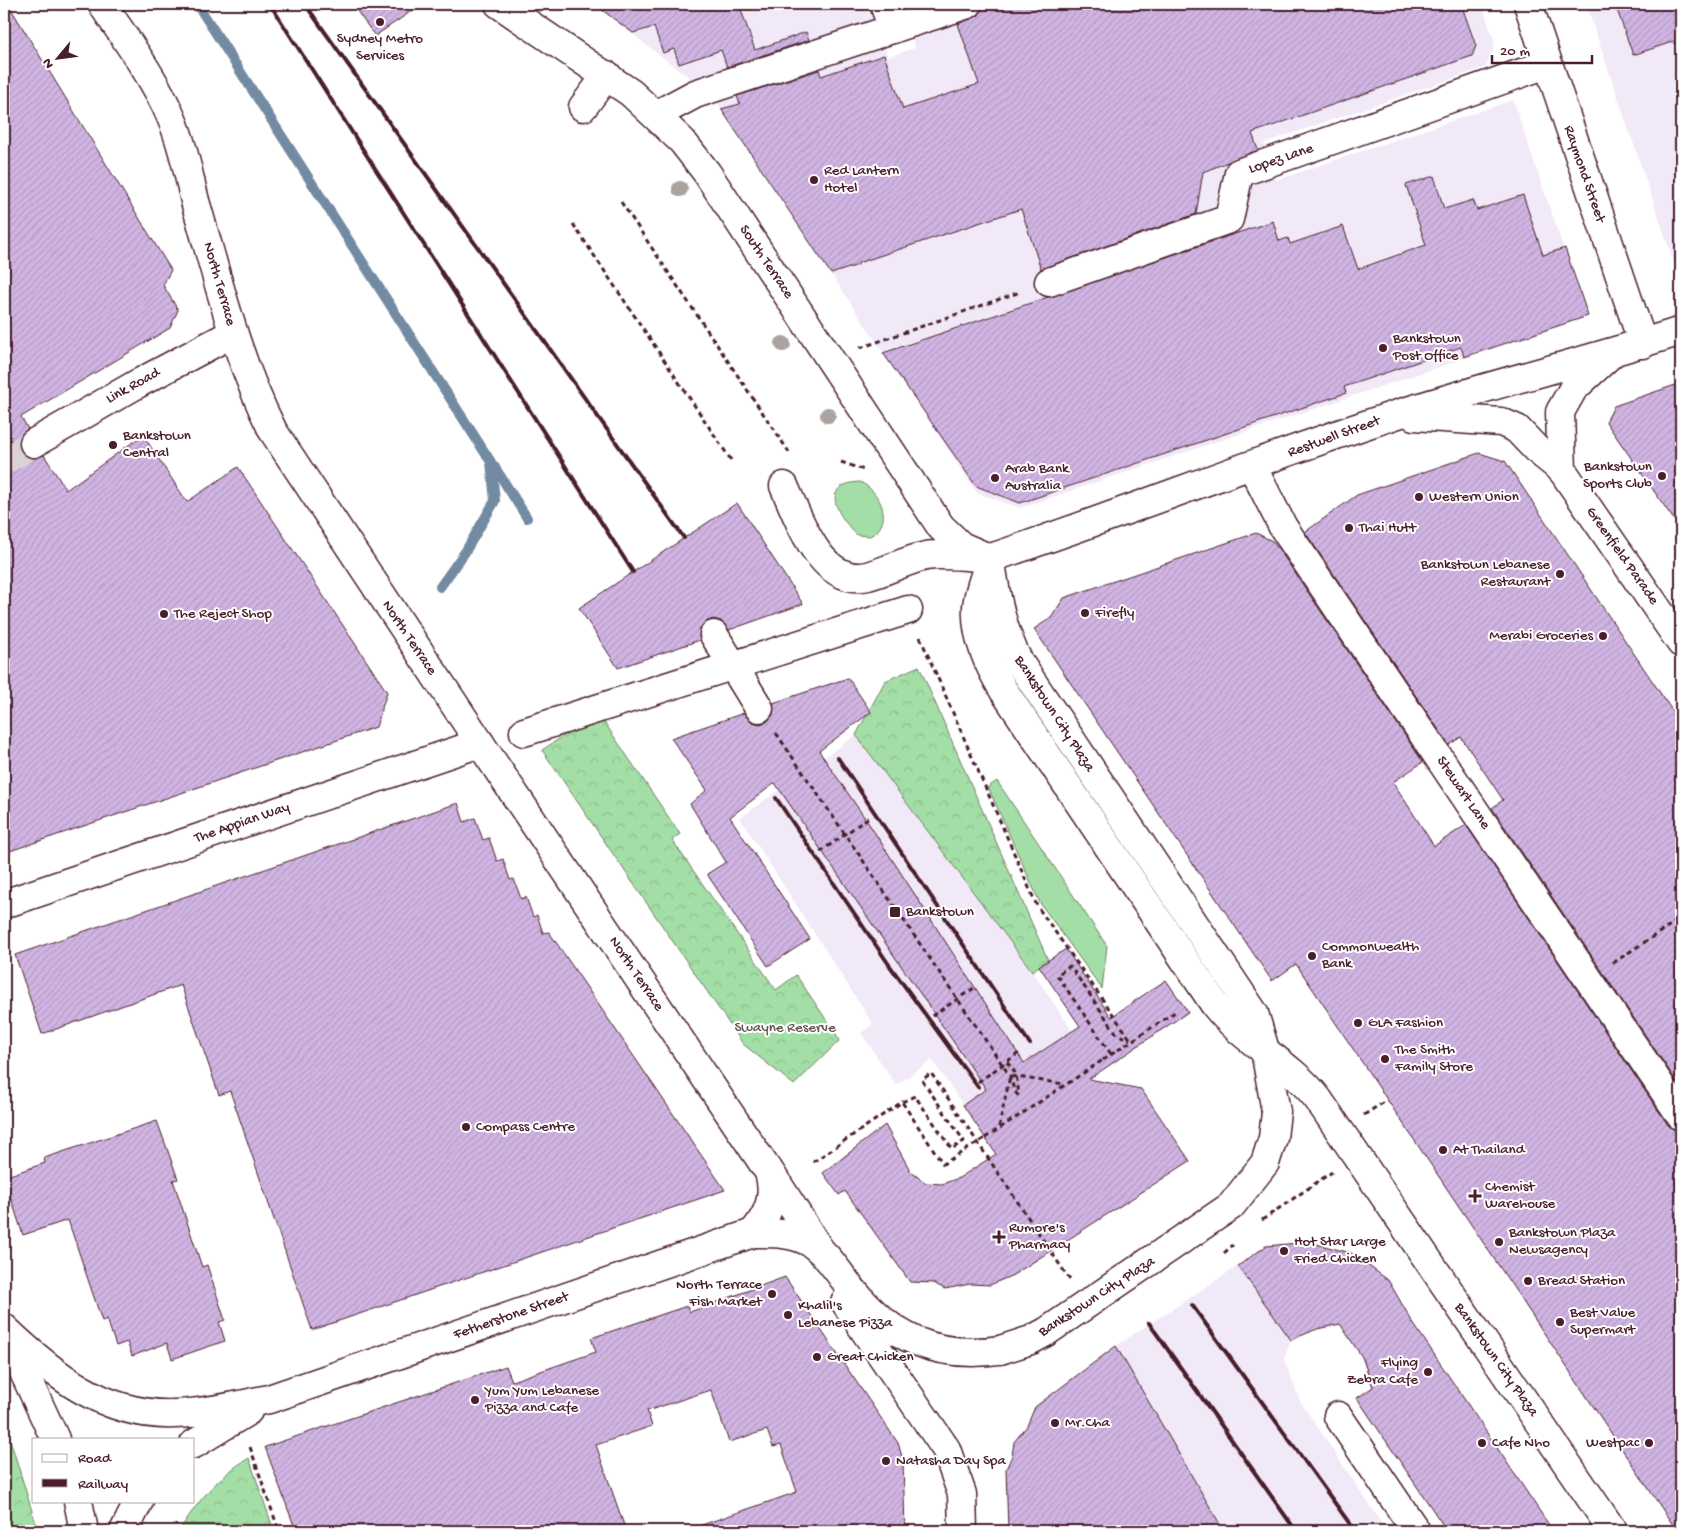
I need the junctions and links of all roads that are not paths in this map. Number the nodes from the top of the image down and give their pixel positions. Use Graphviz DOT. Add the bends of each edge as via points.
graph roads {
  1 [pos="102,4"];
  2 [pos="499,4"];
  3 [pos="968,4"];
  4 [pos="1528,4"];
  5 [pos="889,16"];
  6 [pos="1547,64"];
  7 [pos="608,75"];
  8 [pos="583,107"];
  9 [pos="656,115"];
  10 [pos="1048,282"];
  11 [pos="1681,331"];
  12 [pos="233,333"];
  13 [pos="1643,344"];
  14 [pos="1614,352"];
  15 [pos="1397,415"];
  16 [pos="34,443"];
  17 [pos="1252,466"];
  18 [pos="1562,470"];
  19 [pos="784,486"];
  20 [pos="991,558"];
  21 [pos="908,610"];
  22 [pos="714,635"];
  23 [pos="1681,643"];
  24 [pos="733,666"];
  25 [pos="759,708"];
  26 [pos="524,732"];
  27 [pos="480,743"];
  28 [pos="4,904"];
  29 [pos="1265,1050"];
  30 [pos="1681,1116"];
  31 [pos="769,1172"];
  32 [pos="753,1233"];
  33 [pos="819,1249"];
  34 [pos="4,1328"];
  35 [pos="269,1400"];
  36 [pos="1338,1416"];
  37 [pos="55,1438"];
  38 [pos="195,1443"];
  39 [pos="78,1502"];
  40 [pos="138,1502"];
  41 [pos="84,1531"];
  42 [pos="124,1531"];
  43 [pos="963,1531"];
  44 [pos="1416,1531"];
  45 [pos="1614,1531"];
  1 -- 12 [label="street, North Terrace" via="138,57 171,116"];
  2 -- 7 [label="street, South Terrace"];
  3 -- 5 [label="street"];
  4 -- 6 [label="street, Raymond Street"];
  5 -- 9 [label="street" via="695,94"];
  6 -- 10 [label="street, Lopez Lane" via="1239,173 1229,219"];
  6 -- 13 [label="street, Raymond Street"];
  7 -- 8 [label="street"];
  7 -- 9 [label="street, South Terrace"];
  9 -- 20 [label="street, South Terrace" via="707,173 941,527 961,546"];
  11 -- 13 [label="street, Restwell Street"];
  12 -- 16 [label="street, Link Road" via="121,392"];
  12 -- 27 [label="street, North Terrace" via="254,393 273,431"];
  13 -- 14 [label="street, Restwell Street"];
  14 -- 15 [label="street, Restwell Street"];
  14 -- 18 [label="street" via="1573,389 1560,412"];
  15 -- 17 [label="street, Restwell Street"];
  15 -- 18 [label="street, Greenfield Parade" via="1501,422 1517,429"];
  17 -- 20 [label="street, Restwell Street"];
  17 -- 30 [label="street, Stewart Lane" via="1283,527"];
  18 -- 23 [label="street, Greenfield Parade"];
  19 -- 20 [label="street" via="815,549 840,574 868,576 926,556"];
  20 -- 29 [label="street, Bankstown City Plaza" via="977,605 977,620 985,655 1000,685 1215,1005 1229,1021"];
  21 -- 24 [label="street"];
  22 -- 24 [label="street"];
  24 -- 25 [label="street"];
  24 -- 26 [label="street"];
  27 -- 28 [label="street, The Appian Way"];
  27 -- 31 [label="street, North Terrace"];
  29 -- 33 [label="street, Bankstown City Plaza, bridge" via="1276,1112 1273,1138 1264,1163 1231,1206 1031,1340 1000,1350 963,1353 941,1350 905,1337 872,1312"];
  29 -- 45 [label="street, Bankstown City Plaza" via="1318,1099"];
  31 -- 32 [label="street, North Terrace" via="773,1191 771,1201 764,1219"];
  31 -- 33 [label="street"];
  32 -- 33 [label="street, Bankstown City Plaza" via="797,1237"];
  32 -- 35 [label="street, Fetherstone Street"];
  33 -- 43 [label="street" via="848,1307 946,1449 962,1494"];
  34 -- 35 [label="street, Fetherstone Street" via="32,1355 77,1389 132,1410 195,1413"];
  34 -- 37 [label="street"];
  35 -- 38 [label="street, Fetherstone Street"];
  36 -- 44 [label="street"];
  39 -- 41 [label="street"];
  40 -- 42 [label="street"];
}
